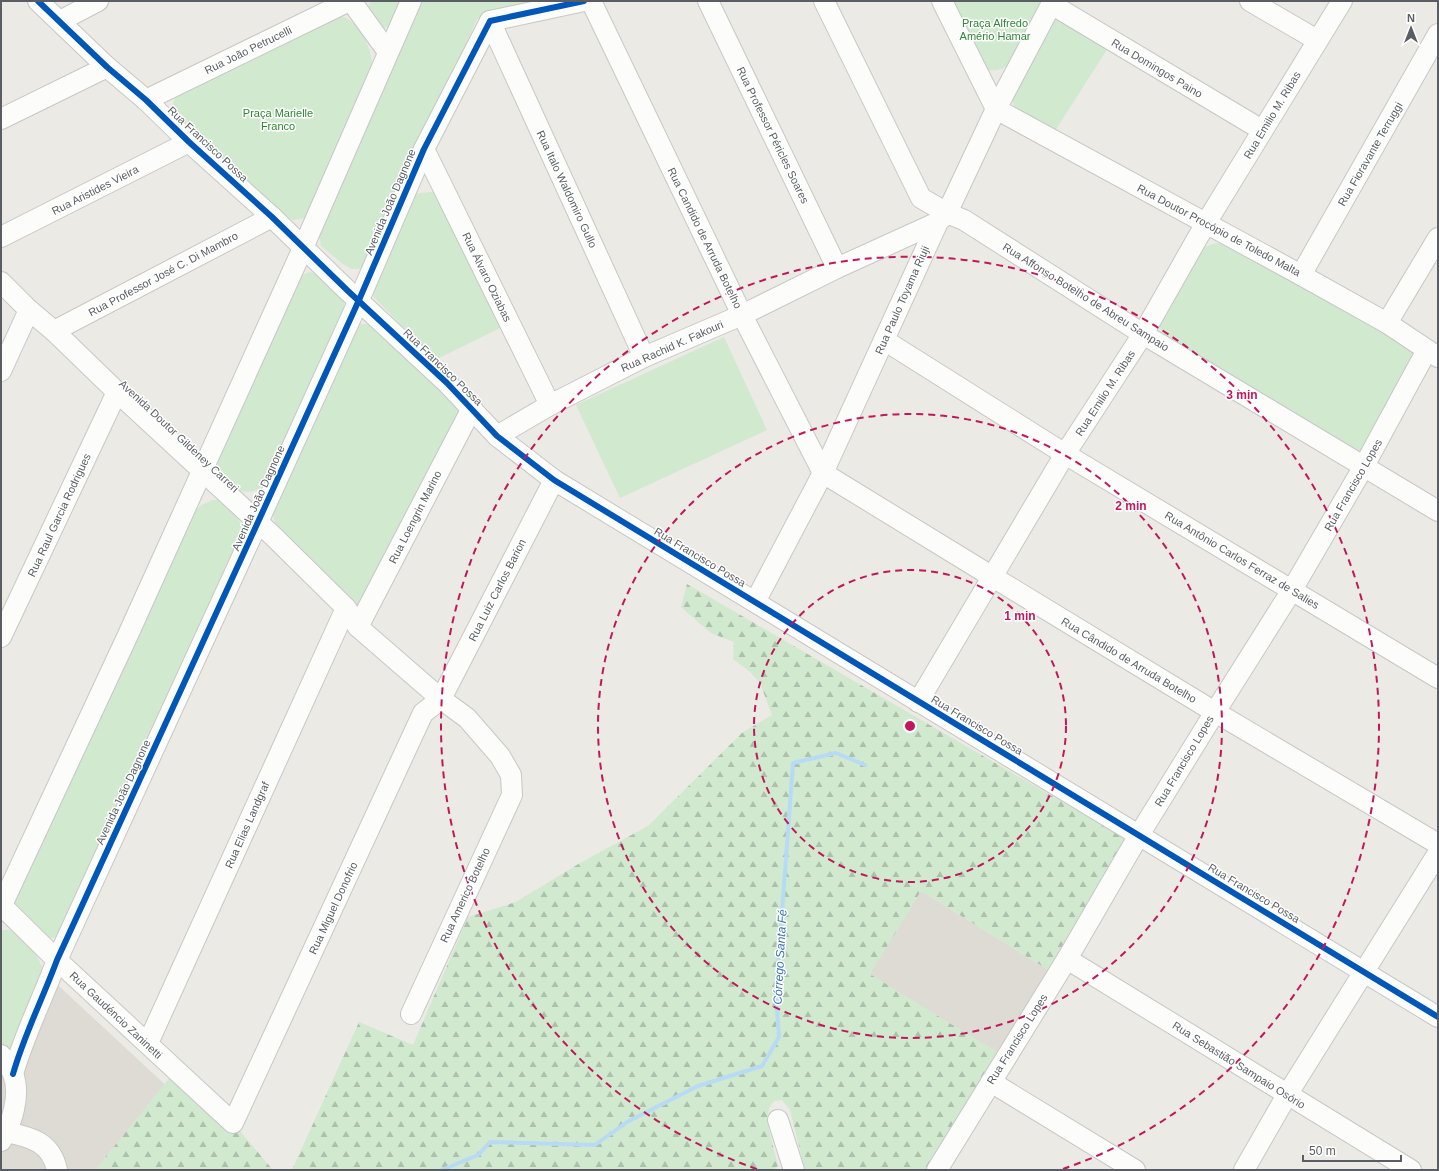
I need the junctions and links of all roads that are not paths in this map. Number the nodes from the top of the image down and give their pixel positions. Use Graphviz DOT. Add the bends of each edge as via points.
graph roads {
  1 [pos="38,1"];
  2 [pos="98,1"];
  3 [pos="350,1"];
  4 [pos="411,1"];
  5 [pos="584,1"];
  6 [pos="591,1"];
  7 [pos="708,1"];
  8 [pos="824,1"];
  9 [pos="942,1"];
  10 [pos="1250,1"];
  11 [pos="1342,1"];
  12 [pos="1052,3"];
  13 [pos="60,21"];
  14 [pos="490,21"];
  15 [pos="1438,34"];
  16 [pos="1317,40"];
  17 [pos="388,52"];
  18 [pos="107,67"];
  19 [pos="146,100"];
  20 [pos="996,109"];
  21 [pos="1,119"];
  22 [pos="1262,130"];
  23 [pos="189,142"];
  24 [pos="424,148"];
  25 [pos="272,217"];
  26 [pos="950,218"];
  27 [pos="1206,223"];
  28 [pos="1,237"];
  29 [pos="1438,238"];
  30 [pos="303,248"];
  31 [pos="837,268"];
  32 [pos="1301,275"];
  33 [pos="1,282"];
  34 [pos="359,300"];
  35 [pos="29,310"];
  36 [pos="742,315"];
  37 [pos="1387,323"];
  38 [pos="54,331"];
  39 [pos="1143,334"];
  40 [pos="884,340"];
  41 [pos="1432,354"];
  42 [pos="644,357"];
  43 [pos="1,371"];
  44 [pos="116,392"];
  45 [pos="550,405"];
  46 [pos="472,408"];
  47 [pos="497,436"];
  48 [pos="1065,454"];
  49 [pos="1364,466"];
  50 [pos="202,471"];
  51 [pos="823,473"];
  52 [pos="554,480"];
  53 [pos="1438,511"];
  54 [pos="258,522"];
  55 [pos="993,578"];
  56 [pos="1292,590"];
  57 [pos="755,602"];
  58 [pos="346,608"];
  59 [pos="358,627"];
  60 [pos="1,637"];
  61 [pos="1438,678"];
  62 [pos="441,699"];
  63 [pos="918,702"];
  64 [pos="1215,712"];
  65 [pos="511,775"];
  66 [pos="1139,835"];
  67 [pos="1438,844"];
  68 [pos="1438,853"];
  69 [pos="1,906"];
  70 [pos="1068,959"];
  71 [pos="57,960"];
  72 [pos="1364,972"];
  73 [pos="410,1014"];
  74 [pos="1438,1017"];
  75 [pos="148,1043"];
  76 [pos="1,1055"];
  77 [pos="13,1074"];
  78 [pos="991,1082"];
  79 [pos="1287,1095"];
  80 [pos="778,1120"];
  81 [pos="233,1123"];
  82 [pos="4,1137"];
  83 [pos="56,1170"];
  84 [pos="794,1170"];
  85 [pos="937,1170"];
  86 [pos="1135,1170"];
  87 [pos="1244,1170"];
  88 [pos="1411,1170"];
  1 -- 13 [label="street, Rua Francisco Possa"];
  2 -- 13 [label="street"];
  3 -- 17 [label="street"];
  3 -- 19 [label="street, Rua João Petrucelli"];
  4 -- 17 [label="street"];
  5 -- 14 [label="street"];
  6 -- 36 [label="street, Rua Candido de Arruda Botelho"];
  7 -- 31 [label="street, Rua Professor Péricles Soares"];
  8 -- 26 [label="street, Rua Affonso Botelho de Abreu Sampaio" via="921,198"];
  9 -- 20 [label="street"];
  10 -- 16 [label="street"];
  11 -- 16 [label="street, Rua Emilio M. Ribas"];
  12 -- 20 [label="street, Rua Paulo Toyama Riuji"];
  12 -- 22 [label="street, Rua Domingos Paino"];
  13 -- 18 [label="street, Rua Francisco Possa"];
  14 -- 24 [label="street, Avenida João Dagnone"];
  14 -- 42 [label="street, Rua Italo Waldomiro Gullo"];
  15 -- 32 [label="street, Rua Fioravante Terruggi"];
  16 -- 22 [label="street, Rua Emilio M. Ribas"];
  17 -- 30 [label="street"];
  18 -- 19 [label="street, Rua Francisco Possa"];
  18 -- 21 [label="street"];
  19 -- 23 [label="street, Rua Francisco Possa"];
  20 -- 26 [label="street, Rua Paulo Toyama Riuji"];
  20 -- 27 [label="street, Rua Doutor Procópio de Toledo Malta"];
  22 -- 27 [label="street, Rua Emilio M. Ribas"];
  23 -- 25 [label="street, Rua Francisco Possa"];
  23 -- 28 [label="street, Rua Aristides Vieira"];
  24 -- 34 [label="street, Avenida João Dagnone"];
  24 -- 45 [label="street, Rua Álvaro Oziabas"];
  25 -- 30 [label="street, Rua Francisco Possa"];
  25 -- 38 [label="street, Rua Professor José C. Di Mambro"];
  26 -- 31 [label="street, Rua Rachid K. Fakouri"];
  26 -- 39 [label="street, Rua Affonso Botelho de Abreu Sampaio"];
  26 -- 40 [label="street, Rua Paulo Toyama Riuji"];
  27 -- 32 [label="street, Rua Doutor Procópio de Toledo Malta"];
  27 -- 39 [label="street, Rua Emilio M. Ribas"];
  29 -- 37 [label="street"];
  30 -- 34 [label="street, Rua Francisco Possa"];
  30 -- 50 [label="street"];
  31 -- 36 [label="street, Rua Rachid K. Fakouri"];
  32 -- 37 [label="street, Rua Doutor Procópio de Toledo Malta"];
  33 -- 35 [label="street, Avenida Doutor Gildeney Carreri"];
  34 -- 46 [label="street, Rua Francisco Possa"];
  34 -- 54 [label="street, Avenida João Dagnone"];
  35 -- 38 [label="street, Avenida Doutor Gildeney Carreri"];
  35 -- 43 [label="street"];
  36 -- 42 [label="street, Rua Rachid K. Fakouri"];
  36 -- 51 [label="street, Rua Candido de Arruda Botelho"];
  37 -- 41 [label="street, Rua Doutor Procópio de Toledo Malta"];
  38 -- 44 [label="street, Avenida Doutor Gildeney Carreri"];
  39 -- 48 [label="street, Rua Emilio M. Ribas"];
  39 -- 49 [label="street, Rua Affonso Botelho de Abreu Sampaio"];
  40 -- 48 [label="street, Rua Antônio Carlos Ferraz de Salies"];
  40 -- 51 [label="street, Rua Paulo Toyama Riuji"];
  41 -- 49 [label="street, Rua Francisco Lopes"];
  42 -- 45 [label="street, Rua Rachid K. Fakouri"];
  44 -- 50 [label="street, Avenida Doutor Gildeney Carreri"];
  44 -- 60 [label="street, Rua Raul Garcia Rodrigues"];
  45 -- 47 [label="street, Rua Rachid K. Fakouri"];
  46 -- 47 [label="street, Rua Francisco Possa"];
  46 -- 59 [label="street, Rua Loengrin Marino"];
  47 -- 52 [label="street, Rua Francisco Possa"];
  48 -- 55 [label="street, Rua Emilio M. Ribas"];
  48 -- 56 [label="street, Rua Antônio Carlos Ferraz de Salies"];
  49 -- 53 [label="street, Rua Affonso Botelho de Abreu Sampaio"];
  49 -- 56 [label="street, Rua Francisco Lopes"];
  50 -- 54 [label="street, Avenida Doutor Gildeney Carreri"];
  50 -- 69 [label="street"];
  51 -- 55 [label="street, Rua Cândido de Arruda Botelho"];
  51 -- 57 [label="street, Rua Paulo Toyama Riuji"];
  52 -- 57 [label="street, Rua Francisco Possa"];
  52 -- 62 [label="street, Rua Luiz Carlos Barion"];
  54 -- 58 [label="street, Avenida Doutor Gildeney Carreri"];
  54 -- 71 [label="street, Avenida João Dagnone"];
  55 -- 63 [label="street, Rua Emilio M. Ribas"];
  55 -- 64 [label="street, Rua Cândido de Arruda Botelho"];
  56 -- 61 [label="street, Rua Antônio Carlos Ferraz de Salies"];
  56 -- 64 [label="street, Rua Francisco Lopes"];
  57 -- 63 [label="street, Rua Francisco Possa"];
  58 -- 59 [label="street, Avenida Doutor Gildeney Carreri"];
  58 -- 75 [label="street, Rua Elias Landgraf"];
  59 -- 62 [label="street, Avenida Doutor Gildeney Carreri"];
  62 -- 65 [label="street, Avenida Doutor Gildeney Carreri" via="467,718 500,756"];
  62 -- 81 [label="street, Rua Miguel Donofrio" via="423,713"];
  63 -- 66 [label="street, Rua Francisco Possa"];
  64 -- 66 [label="street, Rua Francisco Lopes"];
  64 -- 67 [label="street, Rua Cândido de Arruda Botelho"];
  65 -- 73 [label="street, Rua Americo Botelho" via="512,795"];
  66 -- 70 [label="street, Rua Francisco Lopes"];
  66 -- 72 [label="street, Rua Francisco Possa"];
  68 -- 72 [label="street"];
  69 -- 71 [label="street, Rua Gaudéncio Zaninetti"];
  70 -- 78 [label="street, Rua Francisco Lopes"];
  70 -- 79 [label="street, Rua Sebastião Sampaio Osório"];
  71 -- 75 [label="street, Rua Gaudéncio Zaninetti"];
  71 -- 77 [label="street, Avenida João Dagnone"];
  72 -- 74 [label="street, Rua Francisco Possa"];
  72 -- 79 [label="street"];
  75 -- 81 [label="street, Rua Gaudéncio Zaninetti"];
  76 -- 77 [label="street"];
  77 -- 82 [label="street" via="15,1106"];
  78 -- 85 [label="street, Rua Francisco Lopes"];
  78 -- 86 [label="street"];
  79 -- 87 [label="street"];
  79 -- 88 [label="street, Rua Sebastião Sampaio Osório"];
  80 -- 84 [label="street"];
  82 -- 83 [label="street" via="29,1137 47,1148"];
}
